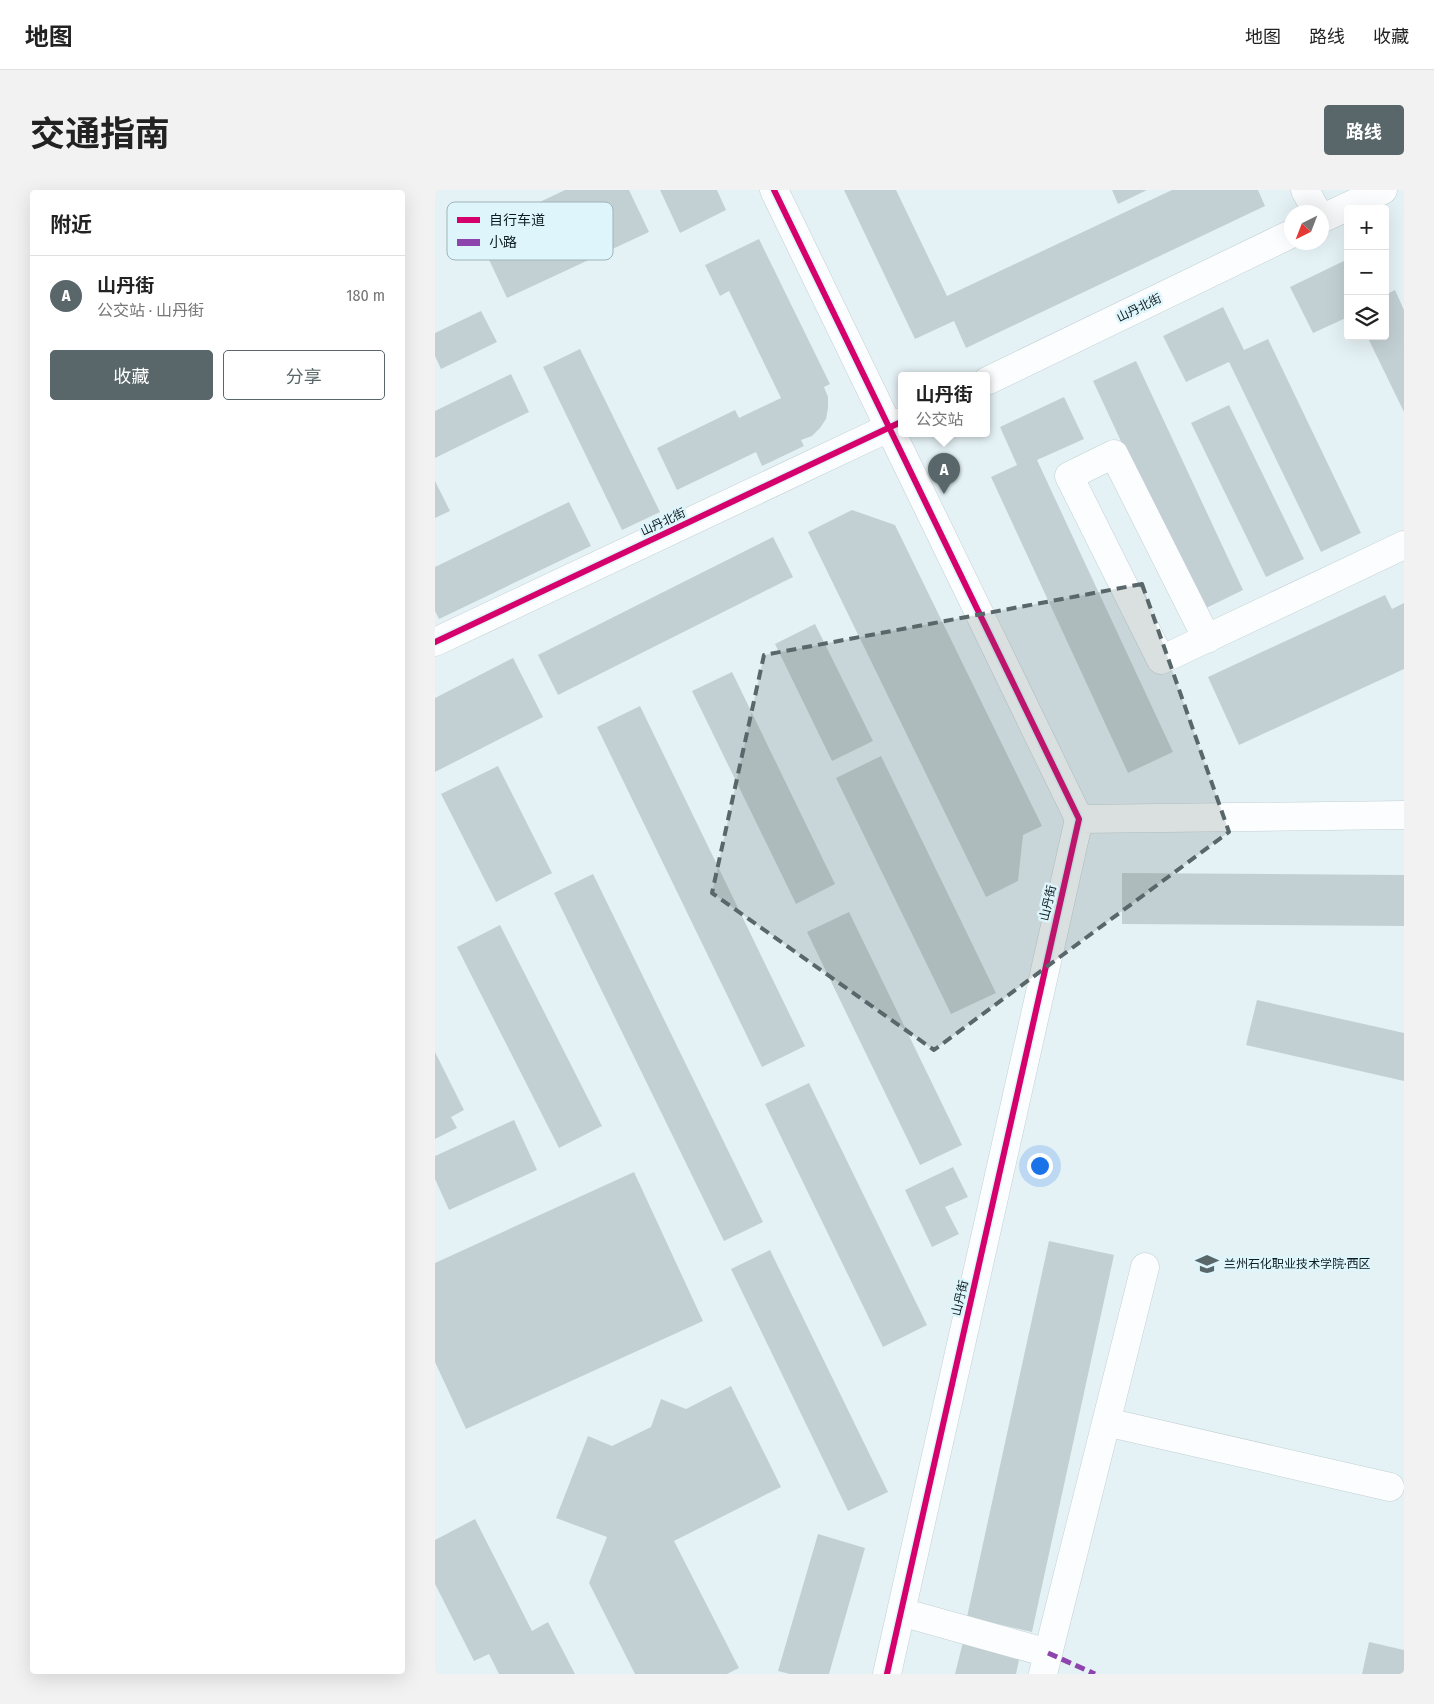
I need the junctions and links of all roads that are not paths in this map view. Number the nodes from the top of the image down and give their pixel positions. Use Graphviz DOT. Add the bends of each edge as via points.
graph roads {
  1 [pos="774,190"];
  2 [pos="1305,190"];
  3 [pos="1383,190"];
  4 [pos="1313,205"];
  5 [pos="1329,216"];
  6 [pos="1284,237"];
  7 [pos="990,380"];
  8 [pos="895,425"];
  9 [pos="901,437"];
  10 [pos="1404,545"];
  11 [pos="1207,639"];
  12 [pos="435,642"];
  13 [pos="1404,815"];
  14 [pos="1079,819"];
  15 [pos="1145,1268"];
  16 [pos="1106,1422"];
  17 [pos="1390,1487"];
  18 [pos="901,1612"];
  19 [pos="1046,1663"];
  20 [pos="887,1674"];
  1 -- 8 [label="street"];
  2 -- 4 [label="street"];
  3 -- 5 [label="street"];
  6 -- 7 [label="street, 山丹北街"];
  8 -- 12 [label="street, 山丹北街"];
  9 -- 14 [label="street"];
  10 -- 11 [label="street"];
  11 -- 11 [label="street" via="1161,660 1069,476 1114,454"];
  13 -- 14 [label="street"];
  14 -- 18 [label="street, 山丹街"];
  15 -- 16 [label="street"];
  16 -- 17 [label="street"];
  16 -- 19 [label="street"];
  18 -- 19 [label="street"];
  18 -- 20 [label="street, 山丹街"];
}
